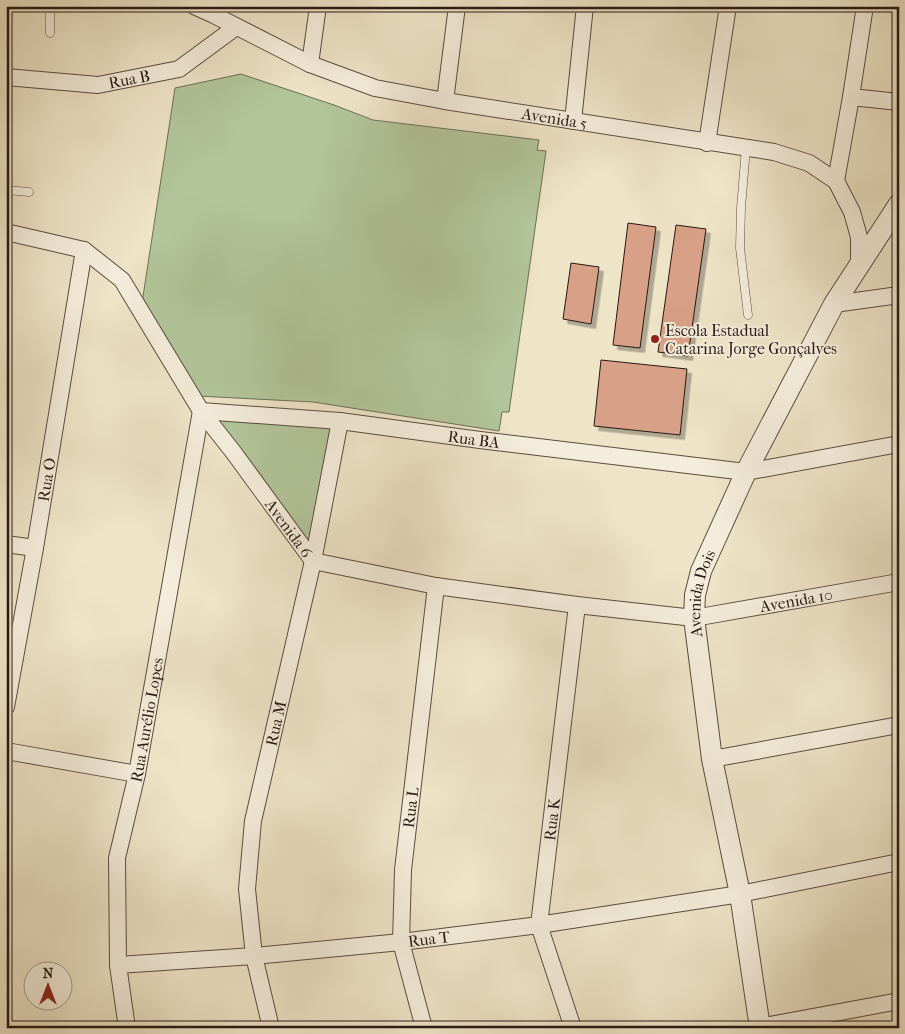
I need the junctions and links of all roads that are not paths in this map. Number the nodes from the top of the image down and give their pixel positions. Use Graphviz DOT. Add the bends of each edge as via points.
graph roads {
  1 [pos="50,6"];
  2 [pos="194,6"];
  3 [pos="318,6"];
  4 [pos="457,6"];
  5 [pos="585,6"];
  6 [pos="728,6"];
  7 [pos="865,6"];
  8 [pos="214,11"];
  9 [pos="236,27"];
  10 [pos="50,33"];
  11 [pos="310,64"];
  12 [pos="6,77"];
  13 [pos="851,97"];
  14 [pos="445,101"];
  15 [pos="899,102"];
  16 [pos="574,121"];
  17 [pos="707,142"];
  18 [pos="746,148"];
  19 [pos="836,181"];
  20 [pos="6,190"];
  21 [pos="28,192"];
  22 [pos="899,204"];
  23 [pos="6,232"];
  24 [pos="84,250"];
  25 [pos="859,265"];
  26 [pos="899,295"];
  27 [pos="834,304"];
  28 [pos="748,315"];
  29 [pos="201,411"];
  30 [pos="340,421"];
  31 [pos="899,444"];
  32 [pos="746,472"];
  33 [pos="6,544"];
  34 [pos="35,548"];
  35 [pos="313,561"];
  36 [pos="899,582"];
  37 [pos="436,586"];
  38 [pos="577,605"];
  39 [pos="694,618"];
  40 [pos="6,707"];
  41 [pos="899,725"];
  42 [pos="6,751"];
  43 [pos="712,759"];
  44 [pos="137,774"];
  45 [pos="899,862"];
  46 [pos="740,894"];
  47 [pos="538,924"];
  48 [pos="401,942"];
  49 [pos="254,956"];
  50 [pos="118,965"];
  51 [pos="899,1001"];
  52 [pos="758,1027"];
  53 [pos="127,1028"];
  54 [pos="271,1028"];
  55 [pos="424,1028"];
  56 [pos="573,1028"];
  1 -- 10 [label="lane"];
  2 -- 8 [label="street, Avenida 5"];
  3 -- 11 [label="street"];
  4 -- 14 [label="street"];
  5 -- 16 [label="street"];
  6 -- 17 [label="street"];
  7 -- 13 [label="street"];
  8 -- 9 [label="street, Avenida 5"];
  9 -- 11 [label="street, Avenida 5"];
  9 -- 12 [label="street, Rua B" via="179,69 98,85"];
  11 -- 14 [label="street, Avenida 5" via="375,88"];
  13 -- 15 [label="street"];
  13 -- 19 [label="street"];
  14 -- 16 [label="street, Avenida 5"];
  16 -- 17 [label="street, Avenida 5"];
  17 -- 18 [label="street, Avenida 5"];
  18 -- 19 [label="street, Avenida 5" via="774,152 809,163"];
  18 -- 28 [label="lane" via="740,248"];
  19 -- 25 [label="street, Avenida 5" via="852,212 859,237"];
  20 -- 21 [label="lane"];
  22 -- 25 [label="street, Avenida Dois"];
  23 -- 24 [label="street, Avenida 6"];
  24 -- 29 [label="street, Avenida 6" via="122,280"];
  24 -- 34 [label="street, Rua O"];
  25 -- 27 [label="street, Avenida Dois"];
  26 -- 27 [label="street"];
  27 -- 32 [label="street, Avenida Dois"];
  29 -- 30 [label="street, Rua BA"];
  29 -- 35 [label="street, Avenida 6"];
  29 -- 44 [label="street, Rua Aurélio Lopes"];
  30 -- 32 [label="street, Rua BA"];
  30 -- 35 [label="street, Rua M"];
  31 -- 32 [label="street, Rua BA"];
  32 -- 39 [label="street, Avenida Dois" via="701,571"];
  33 -- 34 [label="street"];
  34 -- 40 [label="street, Rua O"];
  35 -- 37 [label="street, Avenida 6"];
  35 -- 49 [label="street, Rua M" via="253,822 247,888"];
  36 -- 39 [label="street, Avenida 10"];
  37 -- 38 [label="street, Avenida 6"];
  37 -- 48 [label="street, Rua L" via="403,870"];
  38 -- 39 [label="street, Avenida 6"];
  38 -- 47 [label="street, Rua K"];
  39 -- 43 [label="street, Avenida Dois"];
  41 -- 43 [label="street"];
  42 -- 44 [label="street"];
  43 -- 46 [label="street, Avenida Dois"];
  44 -- 50 [label="street, Rua Aurélio Lopes" via="117,858"];
  45 -- 46 [label="street, Rua T"];
  46 -- 47 [label="street, Rua T"];
  46 -- 52 [label="street, Avenida Dois"];
  47 -- 48 [label="street, Rua T"];
  47 -- 56 [label="street, Rua K"];
  48 -- 49 [label="street, Rua T"];
  48 -- 55 [label="street, Rua L"];
  49 -- 50 [label="street, Rua T"];
  49 -- 54 [label="street, Rua M"];
  50 -- 53 [label="street, Rua Aurélio Lopes"];
  51 -- 52 [label="street"];
}
